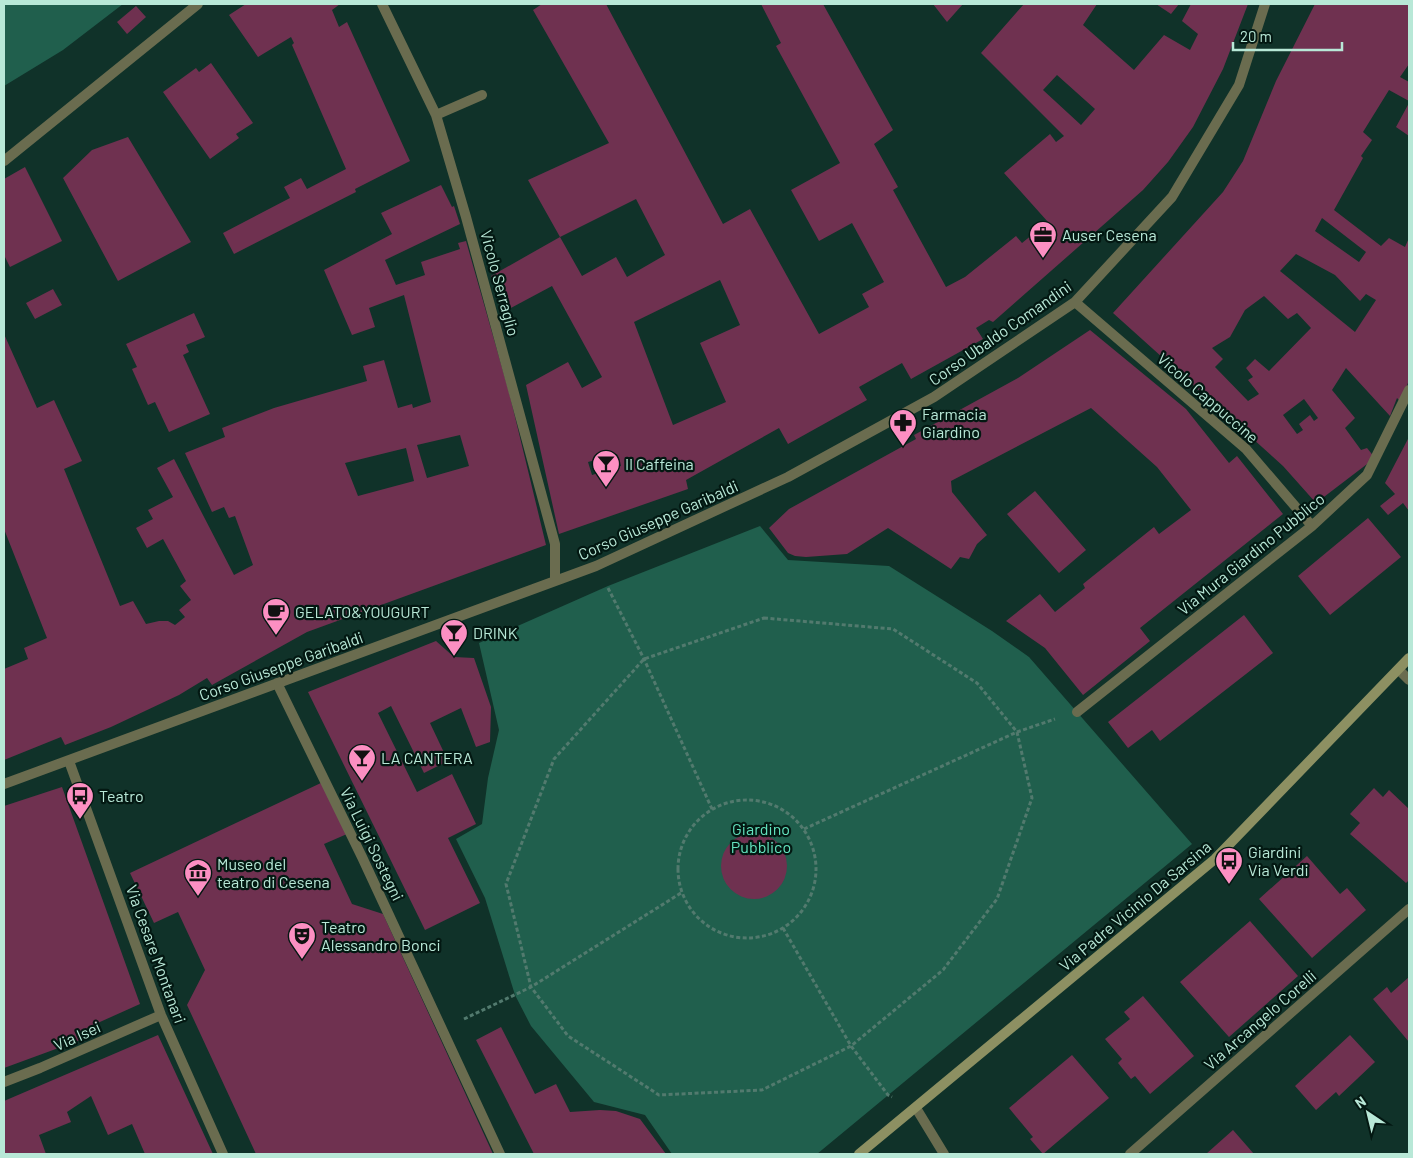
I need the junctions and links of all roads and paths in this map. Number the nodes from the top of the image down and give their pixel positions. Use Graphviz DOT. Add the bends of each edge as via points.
graph roads {
  1 [pos="198,4"];
  2 [pos="382,4"];
  3 [pos="1265,4"];
  4 [pos="482,95"];
  5 [pos="436,115"];
  6 [pos="4,161"];
  7 [pos="1075,302"];
  8 [pos="1409,390"];
  9 [pos="788,477"];
  10 [pos="1312,526"];
  11 [pos="555,580"];
  12 [pos="608,586"];
  13 [pos="1409,658"];
  14 [pos="644,659"];
  15 [pos="1399,670"];
  16 [pos="1409,680"];
  17 [pos="277,683"];
  18 [pos="1077,712"];
  19 [pos="1017,732"];
  20 [pos="69,761"];
  21 [pos="4,784"];
  22 [pos="712,809"];
  23 [pos="804,829"];
  24 [pos="682,893"];
  25 [pos="1409,909"];
  26 [pos="783,928"];
  27 [pos="531,987"];
  28 [pos="161,1015"];
  29 [pos="444,1029"];
  30 [pos="851,1046"];
  31 [pos="4,1082"];
  32 [pos="888,1095"];
  33 [pos="916,1108"];
  34 [pos="223,1154"];
  35 [pos="500,1154"];
  36 [pos="859,1154"];
  37 [pos="944,1154"];
  38 [pos="1130,1154"];
  1 -- 6 [label="street"];
  2 -- 5 [label="street, Vicolo Serraglio"];
  3 -- 7 [label="street, Corso Ubaldo Comandini" via="1239,85 1172,197"];
  4 -- 5 [label="street"];
  5 -- 11 [label="street, Vicolo Serraglio" via="555,544"];
  7 -- 9 [label="street, Corso Ubaldo Comandini" via="934,397"];
  7 -- 10 [label="street, Vicolo Cappuccine" via="1246,449"];
  8 -- 10 [label="street, Via Mura Giardino Pubblico" via="1367,475"];
  9 -- 11 [label="street, Corso Giuseppe Garibaldi" via="596,566"];
  10 -- 18 [label="street, Via Mura Giardino Pubblico"];
  11 -- 17 [label="street, Corso Giuseppe Garibaldi"];
  12 -- 14 [label="path"];
  13 -- 15 [label="street, Via Padre Vicinio Da Sarsina"];
  14 -- 19 [label="path" via="764,618 892,629 977,683"];
  14 -- 22 [label="path"];
  14 -- 27 [label="path" via="554,759 506,884"];
  15 -- 16 [label="street"];
  15 -- 33 [label="street, Via Padre Vicinio Da Sarsina" via="1215,859"];
  17 -- 20 [label="street, Corso Giuseppe Garibaldi"];
  17 -- 29 [label="street, Via Luigi Sostegni"];
  18 -- 19 [label="path"];
  19 -- 23 [label="path"];
  19 -- 30 [label="path" via="1032,798 997,899 943,970"];
  20 -- 21 [label="street, Corso Giuseppe Garibaldi"];
  20 -- 28 [label="street, Via Cesare Montanari"];
  22 -- 23 [label="path" via="733,801 757,800 787,812"];
  22 -- 24 [label="path" via="694,825 681,847 678,871"];
  23 -- 26 [label="path" via="815,853 813,891 801,912"];
  24 -- 26 [label="path" via="694,914 722,934 745,938"];
  24 -- 27 [label="path"];
  25 -- 38 [label="street, Via Arcangelo Corelli"];
  26 -- 30 [label="path"];
  27 -- 29 [label="path"];
  27 -- 30 [label="path" via="568,1036 659,1095 762,1090"];
  28 -- 31 [label="street, Via Isei"];
  28 -- 34 [label="street, Via Cesare Montanari"];
  29 -- 35 [label="street, Via Luigi Sostegni"];
  30 -- 32 [label="path"];
  33 -- 36 [label="street, Via Padre Vicinio Da Sarsina"];
  33 -- 37 [label="street"];
}
